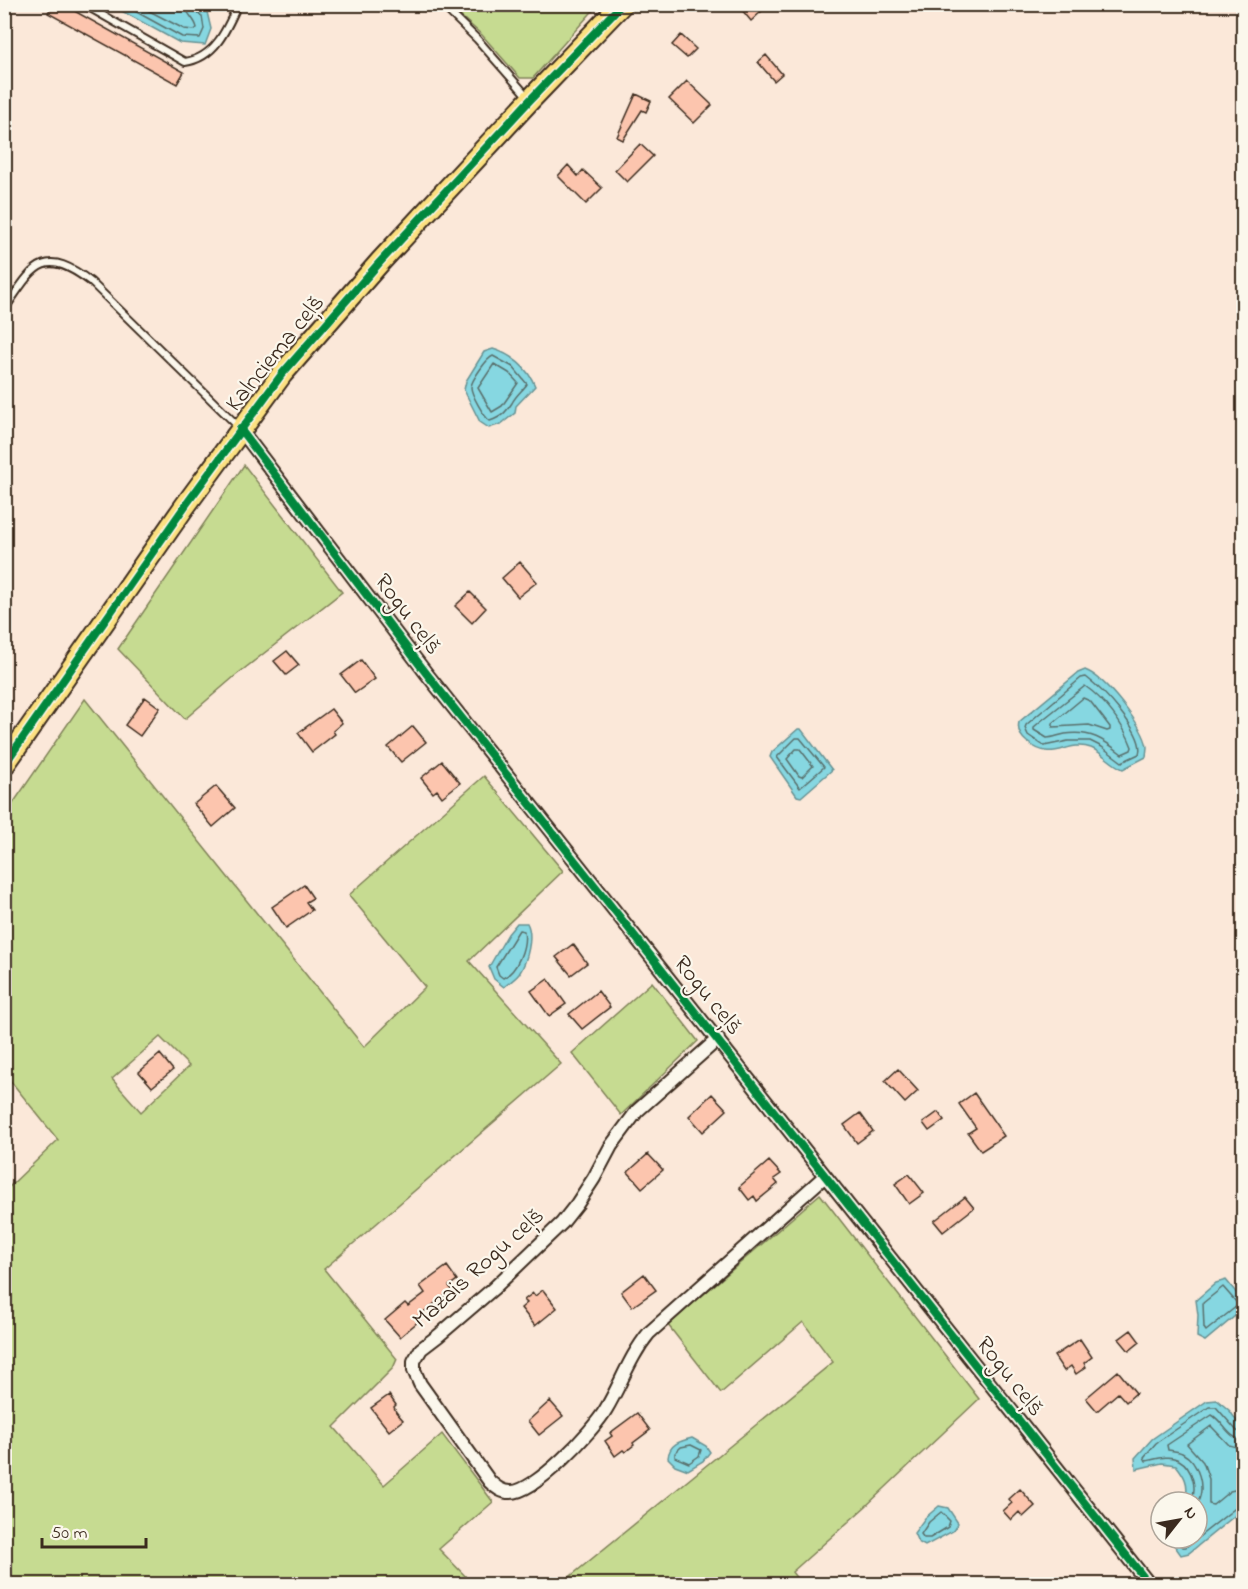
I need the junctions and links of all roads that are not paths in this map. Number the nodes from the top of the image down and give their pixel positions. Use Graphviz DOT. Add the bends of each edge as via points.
graph roads {
  1 [pos="83,4"];
  2 [pos="238,4"];
  3 [pos="441,4"];
  4 [pos="622,4"];
  5 [pos="530,100"];
  6 [pos="4,310"];
  7 [pos="240,429"];
  8 [pos="4,765"];
  9 [pos="718,1039"];
  10 [pos="825,1176"];
  11 [pos="1149,1584"];
  1 -- 2 [label="lane" via="185,62 197,60 210,51"];
  3 -- 5 [label="lane"];
  4 -- 5 [label="main road, Kalnciema ceļš"];
  5 -- 7 [label="main road, Kalnciema ceļš" via="326,323"];
  6 -- 7 [label="lane" via="35,269 50,262 73,268"];
  7 -- 8 [label="main road, Kalnciema ceļš"];
  7 -- 9 [label="street, Rogu ceļš" via="434,682"];
  9 -- 10 [label="street, Rogu ceļš"];
  9 -- 10 [label="street, Mazais Rogu ceļš" via="631,1118 562,1223 494,1288 421,1349 414,1361 420,1384 490,1482 499,1490 518,1491 529,1487 564,1456 600,1419 649,1333"];
  10 -- 11 [label="street, Rogu ceļš"];
}
